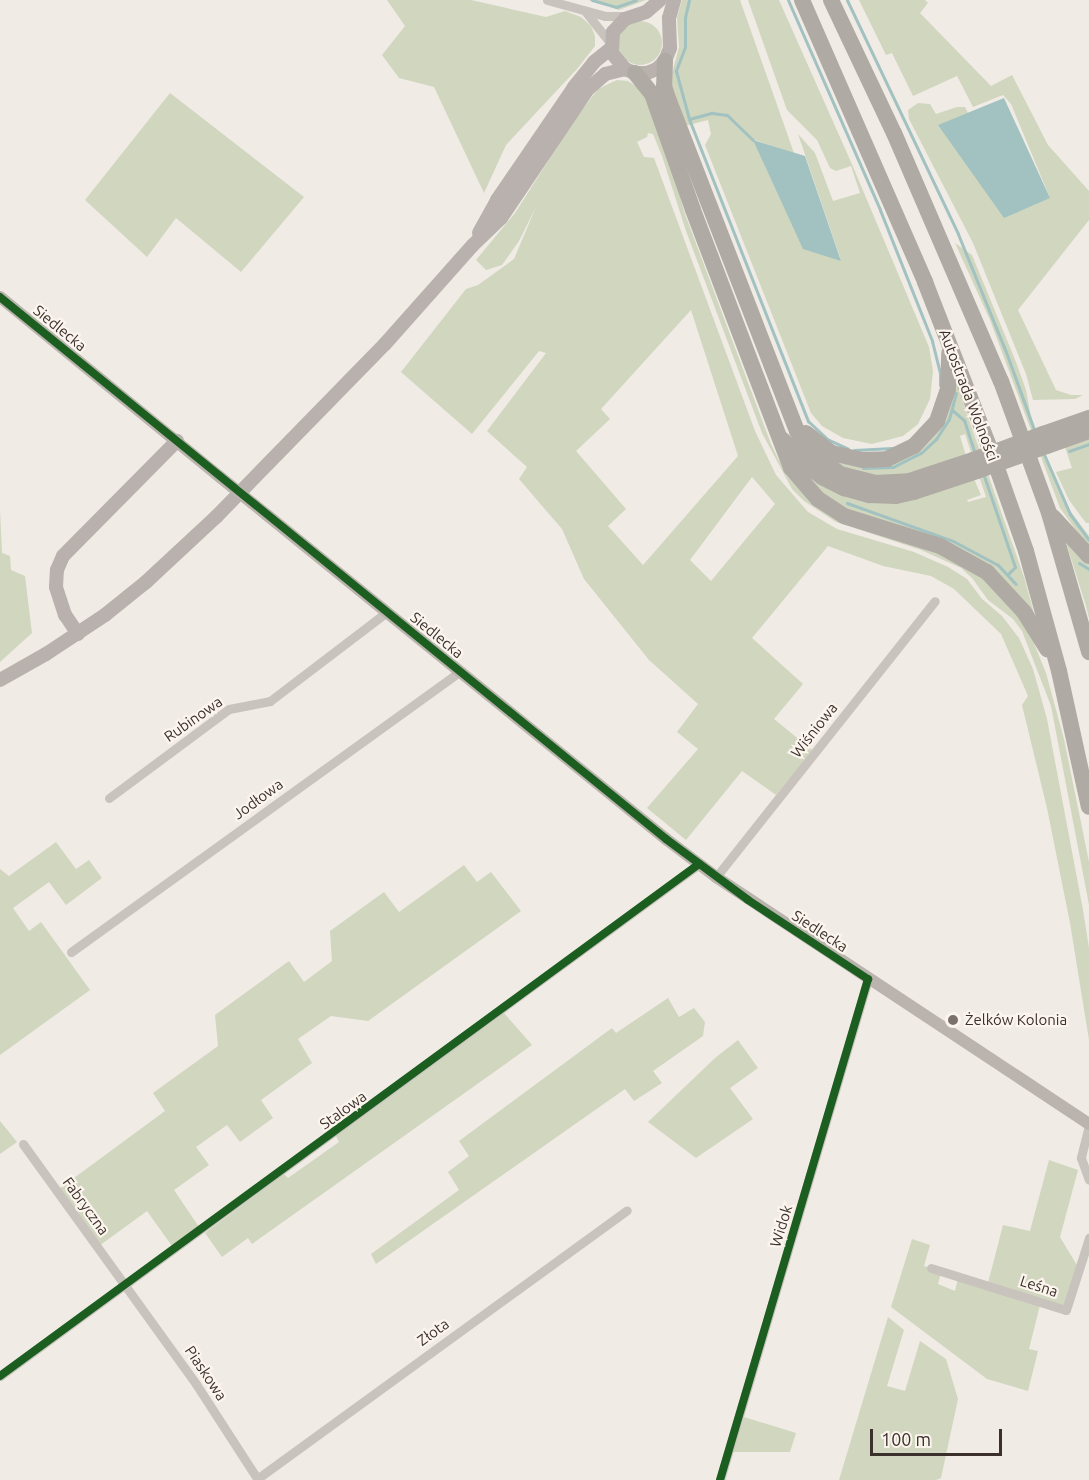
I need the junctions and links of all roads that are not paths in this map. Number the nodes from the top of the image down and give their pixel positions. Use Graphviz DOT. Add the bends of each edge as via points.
graph roads {
  1 [pos="547,0"];
  2 [pos="660,0"];
  3 [pos="674,0"];
  4 [pos="802,0"];
  5 [pos="831,0"];
  6 [pos="584,9"];
  7 [pos="636,15"];
  8 [pos="669,34"];
  9 [pos="611,46"];
  10 [pos="665,61"];
  11 [pos="630,71"];
  12 [pos="473,245"];
  13 [pos="0,297"];
  14 [pos="949,343"];
  15 [pos="1089,418"];
  16 [pos="794,422"];
  17 [pos="1089,431"];
  18 [pos="778,435"];
  19 [pos="1045,440"];
  20 [pos="177,441"];
  21 [pos="975,466"];
  22 [pos="1049,513"];
  23 [pos="1089,556"];
  24 [pos="935,601"];
  25 [pos="387,612"];
  26 [pos="78,634"];
  27 [pos="1089,652"];
  28 [pos="461,671"];
  29 [pos="1059,671"];
  30 [pos="0,680"];
  31 [pos="109,798"];
  32 [pos="1089,807"];
  33 [pos="699,864"];
  34 [pos="716,877"];
  35 [pos="71,952"];
  36 [pos="868,979"];
  37 [pos="1089,1124"];
  38 [pos="23,1144"];
  39 [pos="1089,1180"];
  40 [pos="627,1210"];
  41 [pos="1089,1238"];
  42 [pos="931,1268"];
  43 [pos="124,1286"];
  44 [pos="0,1376"];
  45 [pos="258,1479"];
  46 [pos="720,1480"];
  1 -- 6 [label="street"];
  2 -- 7 [label="main road"];
  3 -- 8 [label="main road"];
  4 -- 14 [label="highway, Autostrada Wolności"];
  5 -- 22 [label="highway" via="979,329"];
  6 -- 7 [label="street" via="606,16"];
  6 -- 9 [label="street"];
  7 -- 8 [label="main road" via="661,22"];
  7 -- 9 [label="main road" via="616,27"];
  8 -- 10 [label="main road" via="670,48"];
  9 -- 11 [label="main road" via="614,58"];
  9 -- 12 [label="main road" via="550,120 496,200"];
  10 -- 11 [label="main road" via="652,71"];
  10 -- 16 [label="highway" via="664,86 669,101"];
  11 -- 12 [label="main road" via="605,74 588,89 501,218"];
  11 -- 18 [label="highway" via="652,94"];
  12 -- 26 [label="main road" via="424,302 216,517 147,582"];
  13 -- 20 [label="main road, Siedlecka"];
  14 -- 16 [label="highway" via="948,389 937,421 901,454 874,461 847,458 821,446"];
  14 -- 29 [label="highway, Autostrada Wolności" via="1022,540"];
  15 -- 19 [label="highway"];
  16 -- 21 [label="highway" via="799,437 815,456 840,474 861,481 909,481"];
  17 -- 19 [label="highway"];
  18 -- 21 [label="highway" via="822,477 869,495 914,492"];
  18 -- 29 [label="highway" via="791,468 810,492 831,508 855,520 940,546 987,572 1024,612"];
  19 -- 21 [label="highway, bridge"];
  20 -- 25 [label="main road, Siedlecka, bridge"];
  20 -- 26 [label="main road" via="63,556 56,587"];
  22 -- 23 [label="highway"];
  22 -- 27 [label="highway"];
  24 -- 34 [label="street, Wiśniowa"];
  25 -- 28 [label="main road, Siedlecka"];
  25 -- 31 [label="street, Rubinowa" via="270,701 229,709"];
  26 -- 30 [label="main road"];
  28 -- 33 [label="main road, Siedlecka"];
  28 -- 35 [label="street, Jodłowa"];
  29 -- 32 [label="highway, Autostrada Wolności"];
  33 -- 34 [label="main road, Siedlecka"];
  33 -- 43 [label="street, Stalowa"];
  34 -- 36 [label="main road, Siedlecka"];
  36 -- 37 [label="main road, Siedlecka"];
  36 -- 46 [label="street, Widok"];
  37 -- 39 [label="street" via="1081,1158"];
  38 -- 43 [label="street, Fabryczna"];
  40 -- 45 [label="street, Złota"];
  41 -- 42 [label="street, Leśna" via="1066,1310"];
  43 -- 44 [label="street, Stalowa"];
  43 -- 45 [label="street, Piaskowa" via="196,1384"];
}
